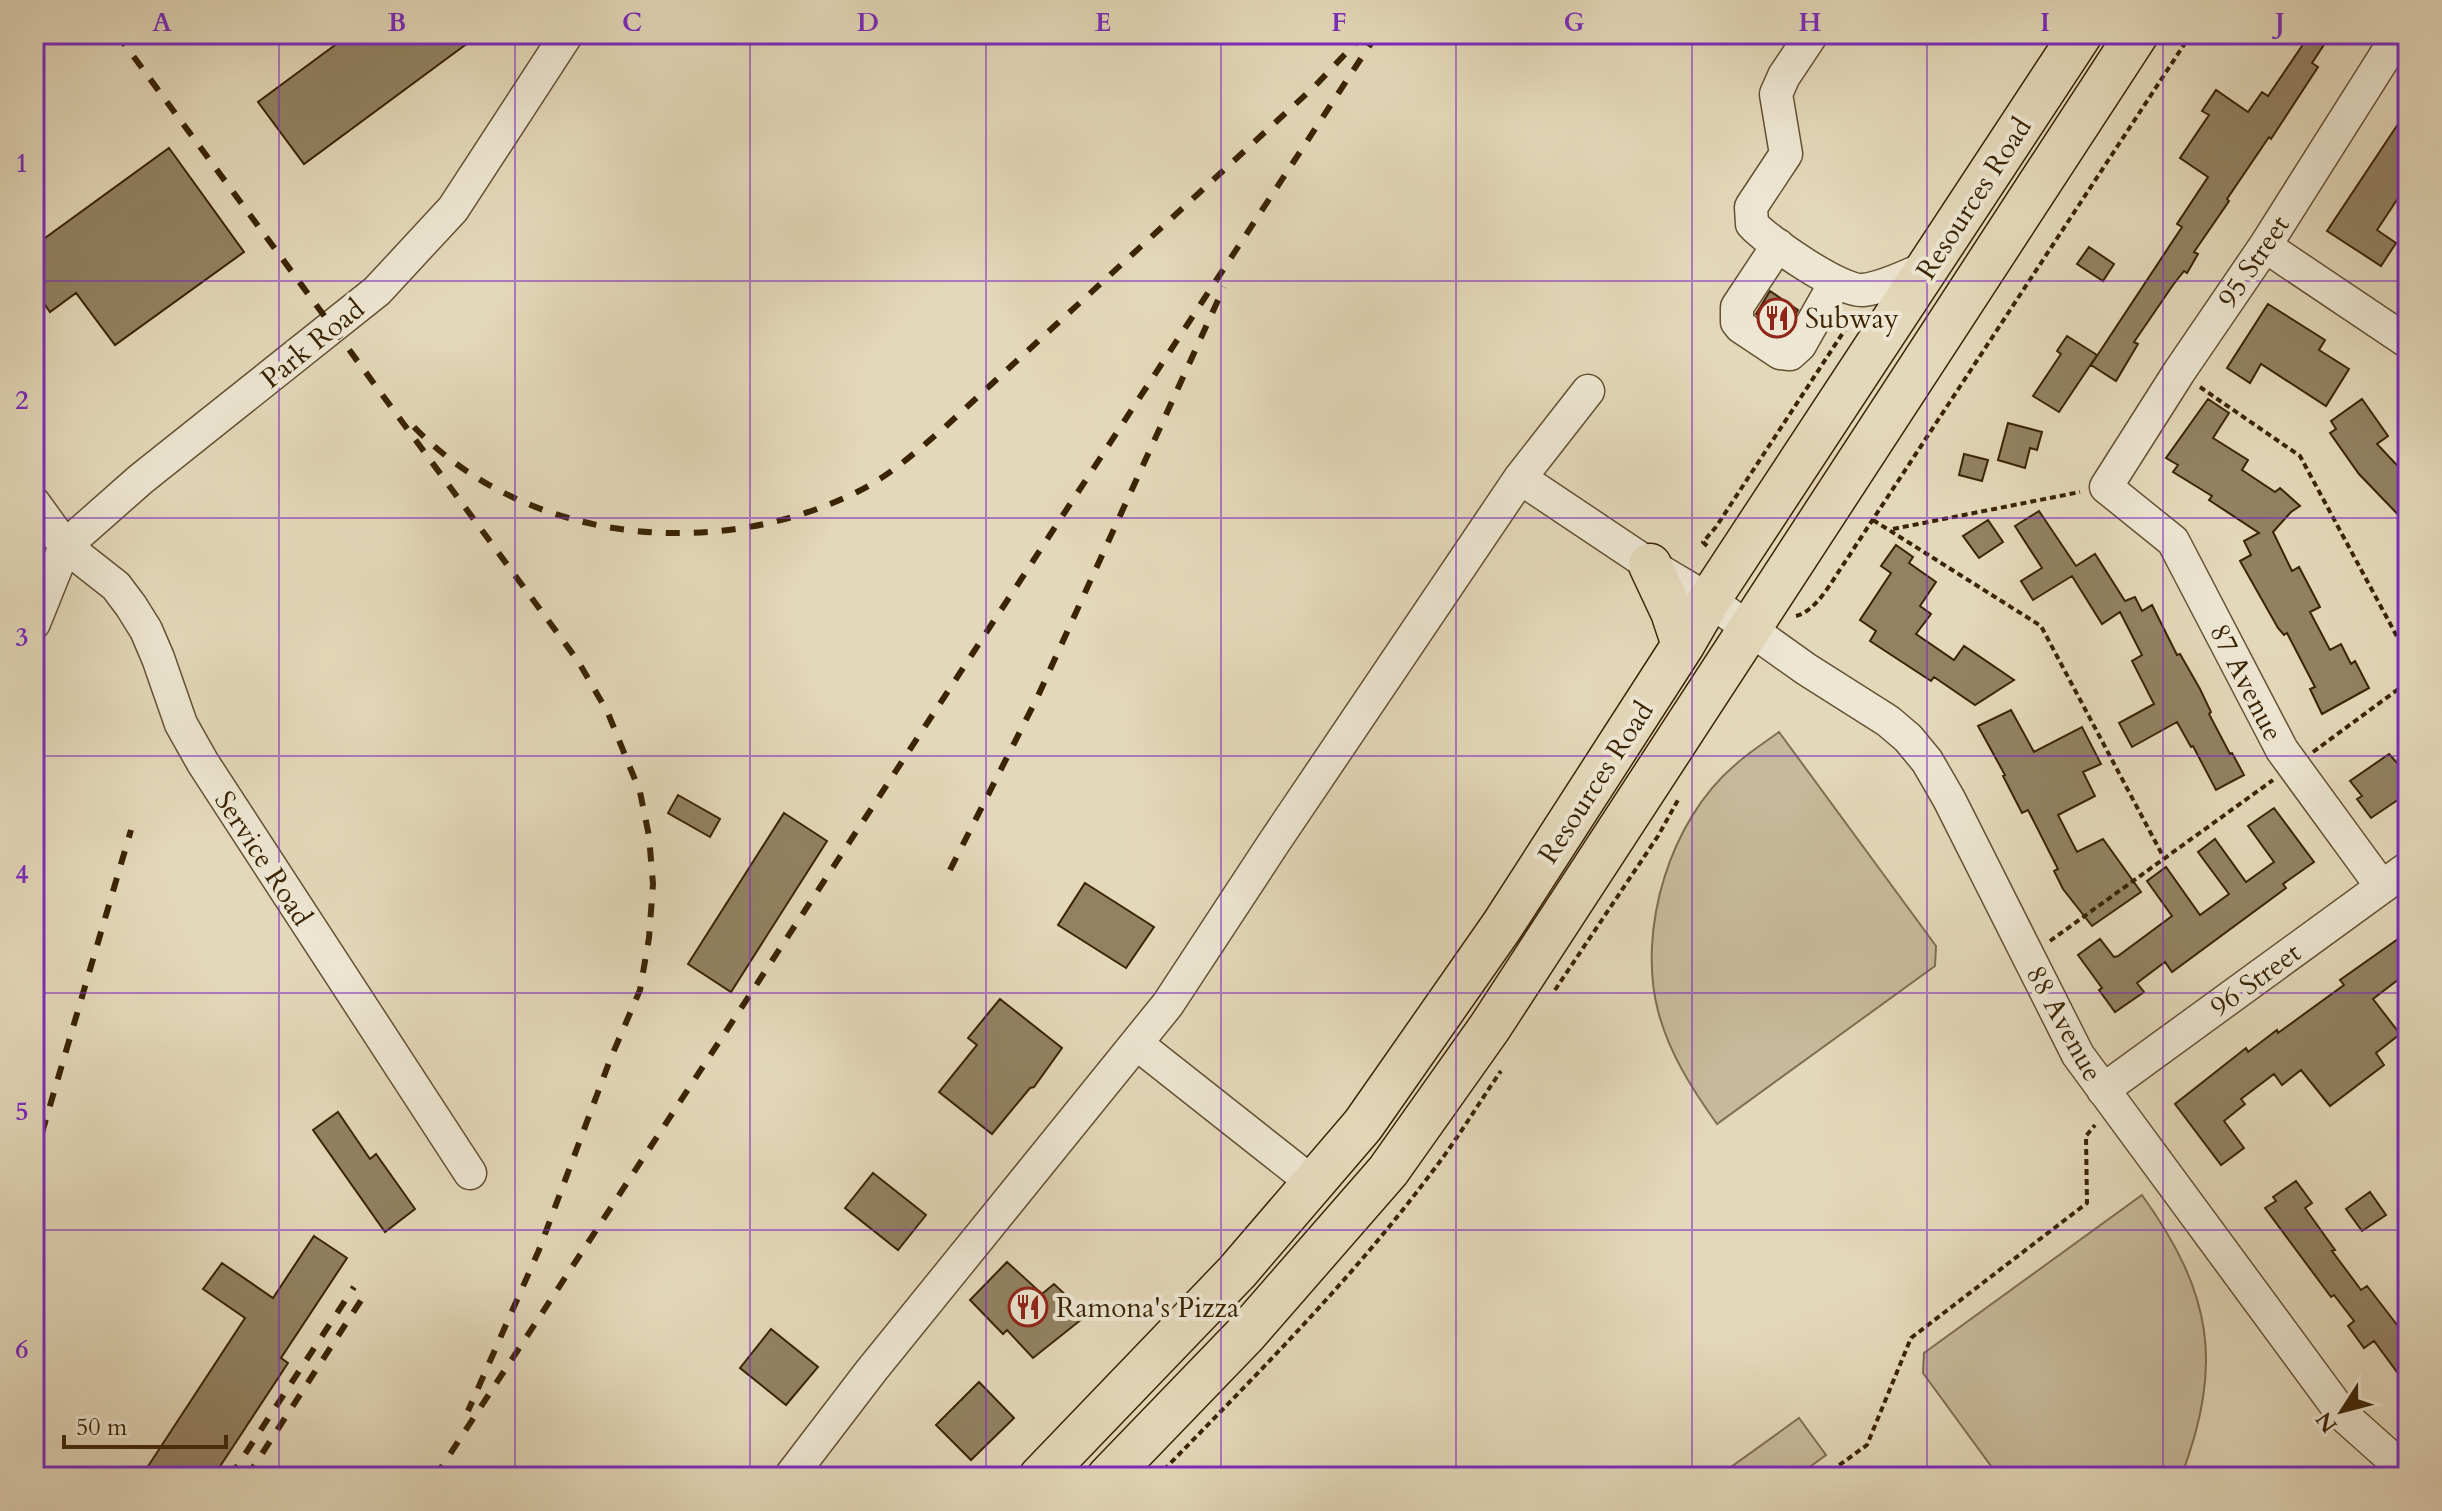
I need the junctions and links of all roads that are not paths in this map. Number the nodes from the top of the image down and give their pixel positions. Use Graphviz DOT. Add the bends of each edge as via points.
graph roads {
  1 [pos="567,34"];
  2 [pos="1812,34"];
  3 [pos="2137,34"];
  4 [pos="2399,34"];
  5 [pos="2078,36"];
  6 [pos="1778,245"];
  7 [pos="2265,246"];
  8 [pos="1928,267"];
  9 [pos="1835,283"];
  10 [pos="2408,342"];
  11 [pos="1588,391"];
  12 [pos="1520,478"];
  13 [pos="2106,487"];
  14 [pos="34,503"];
  15 [pos="65,546"];
  16 [pos="1650,565"];
  17 [pos="1709,600"];
  18 [pos="34,623"];
  19 [pos="1750,630"];
  20 [pos="1683,645"];
  21 [pos="2408,868"];
  22 [pos="2382,887"];
  23 [pos="1137,1044"];
  24 [pos="2103,1090"];
  25 [pos="470,1173"];
  26 [pos="1313,1183"];
  27 [pos="2408,1473"];
  28 [pos="790,1477"];
  29 [pos="1040,1477"];
  30 [pos="1108,1477"];
  1 -- 15 [label="street, Park Road" via="453,209 377,291"];
  2 -- 6 [label="street" via="1776,94 1786,154 1750,213 1757,230"];
  3 -- 19 [label="main road, Resources Road"];
  4 -- 7 [label="street, 95 Street"];
  5 -- 8 [label="main road, Resources Road"];
  6 -- 9 [label="street"];
  6 -- 9 [label="street" via="1737,307 1741,327 1790,354 1803,341"];
  7 -- 10 [label="street"];
  7 -- 13 [label="street, 95 Street"];
  8 -- 9 [label="street" via="1866,290"];
  8 -- 17 [label="main road, Resources Road"];
  11 -- 12 [label="street"];
  12 -- 16 [label="street, 88 Avenue"];
  12 -- 23 [label="street"];
  13 -- 22 [label="street, 87 Avenue" via="2173,541 2293,767"];
  14 -- 15 [label="street, Service Road"];
  15 -- 18 [label="street, Park Road"];
  15 -- 25 [label="street, Service Road" via="116,586 131,606 203,763"];
  16 -- 17 [label="street, 88 Avenue"];
  16 -- 20 [label="main road"];
  17 -- 19 [label="street, 88 Avenue"];
  17 -- 20 [label="main road, Resources Road"];
  19 -- 24 [label="street, 88 Avenue" via="1888,721 1927,761 2078,1055"];
  19 -- 30 [label="main road, Resources Road" via="1490,1027 1388,1171 1245,1335"];
  20 -- 26 [label="main road, Resources Road" via="1502,926 1363,1125"];
  21 -- 22 [label="street, 96 Street"];
  22 -- 24 [label="street, 96 Street"];
  23 -- 26 [label="street"];
  23 -- 28 [label="street"];
  24 -- 27 [label="street, 88 Avenue" via="2343,1415"];
  26 -- 29 [label="main road, Resources Road" via="1237,1272"];
}
